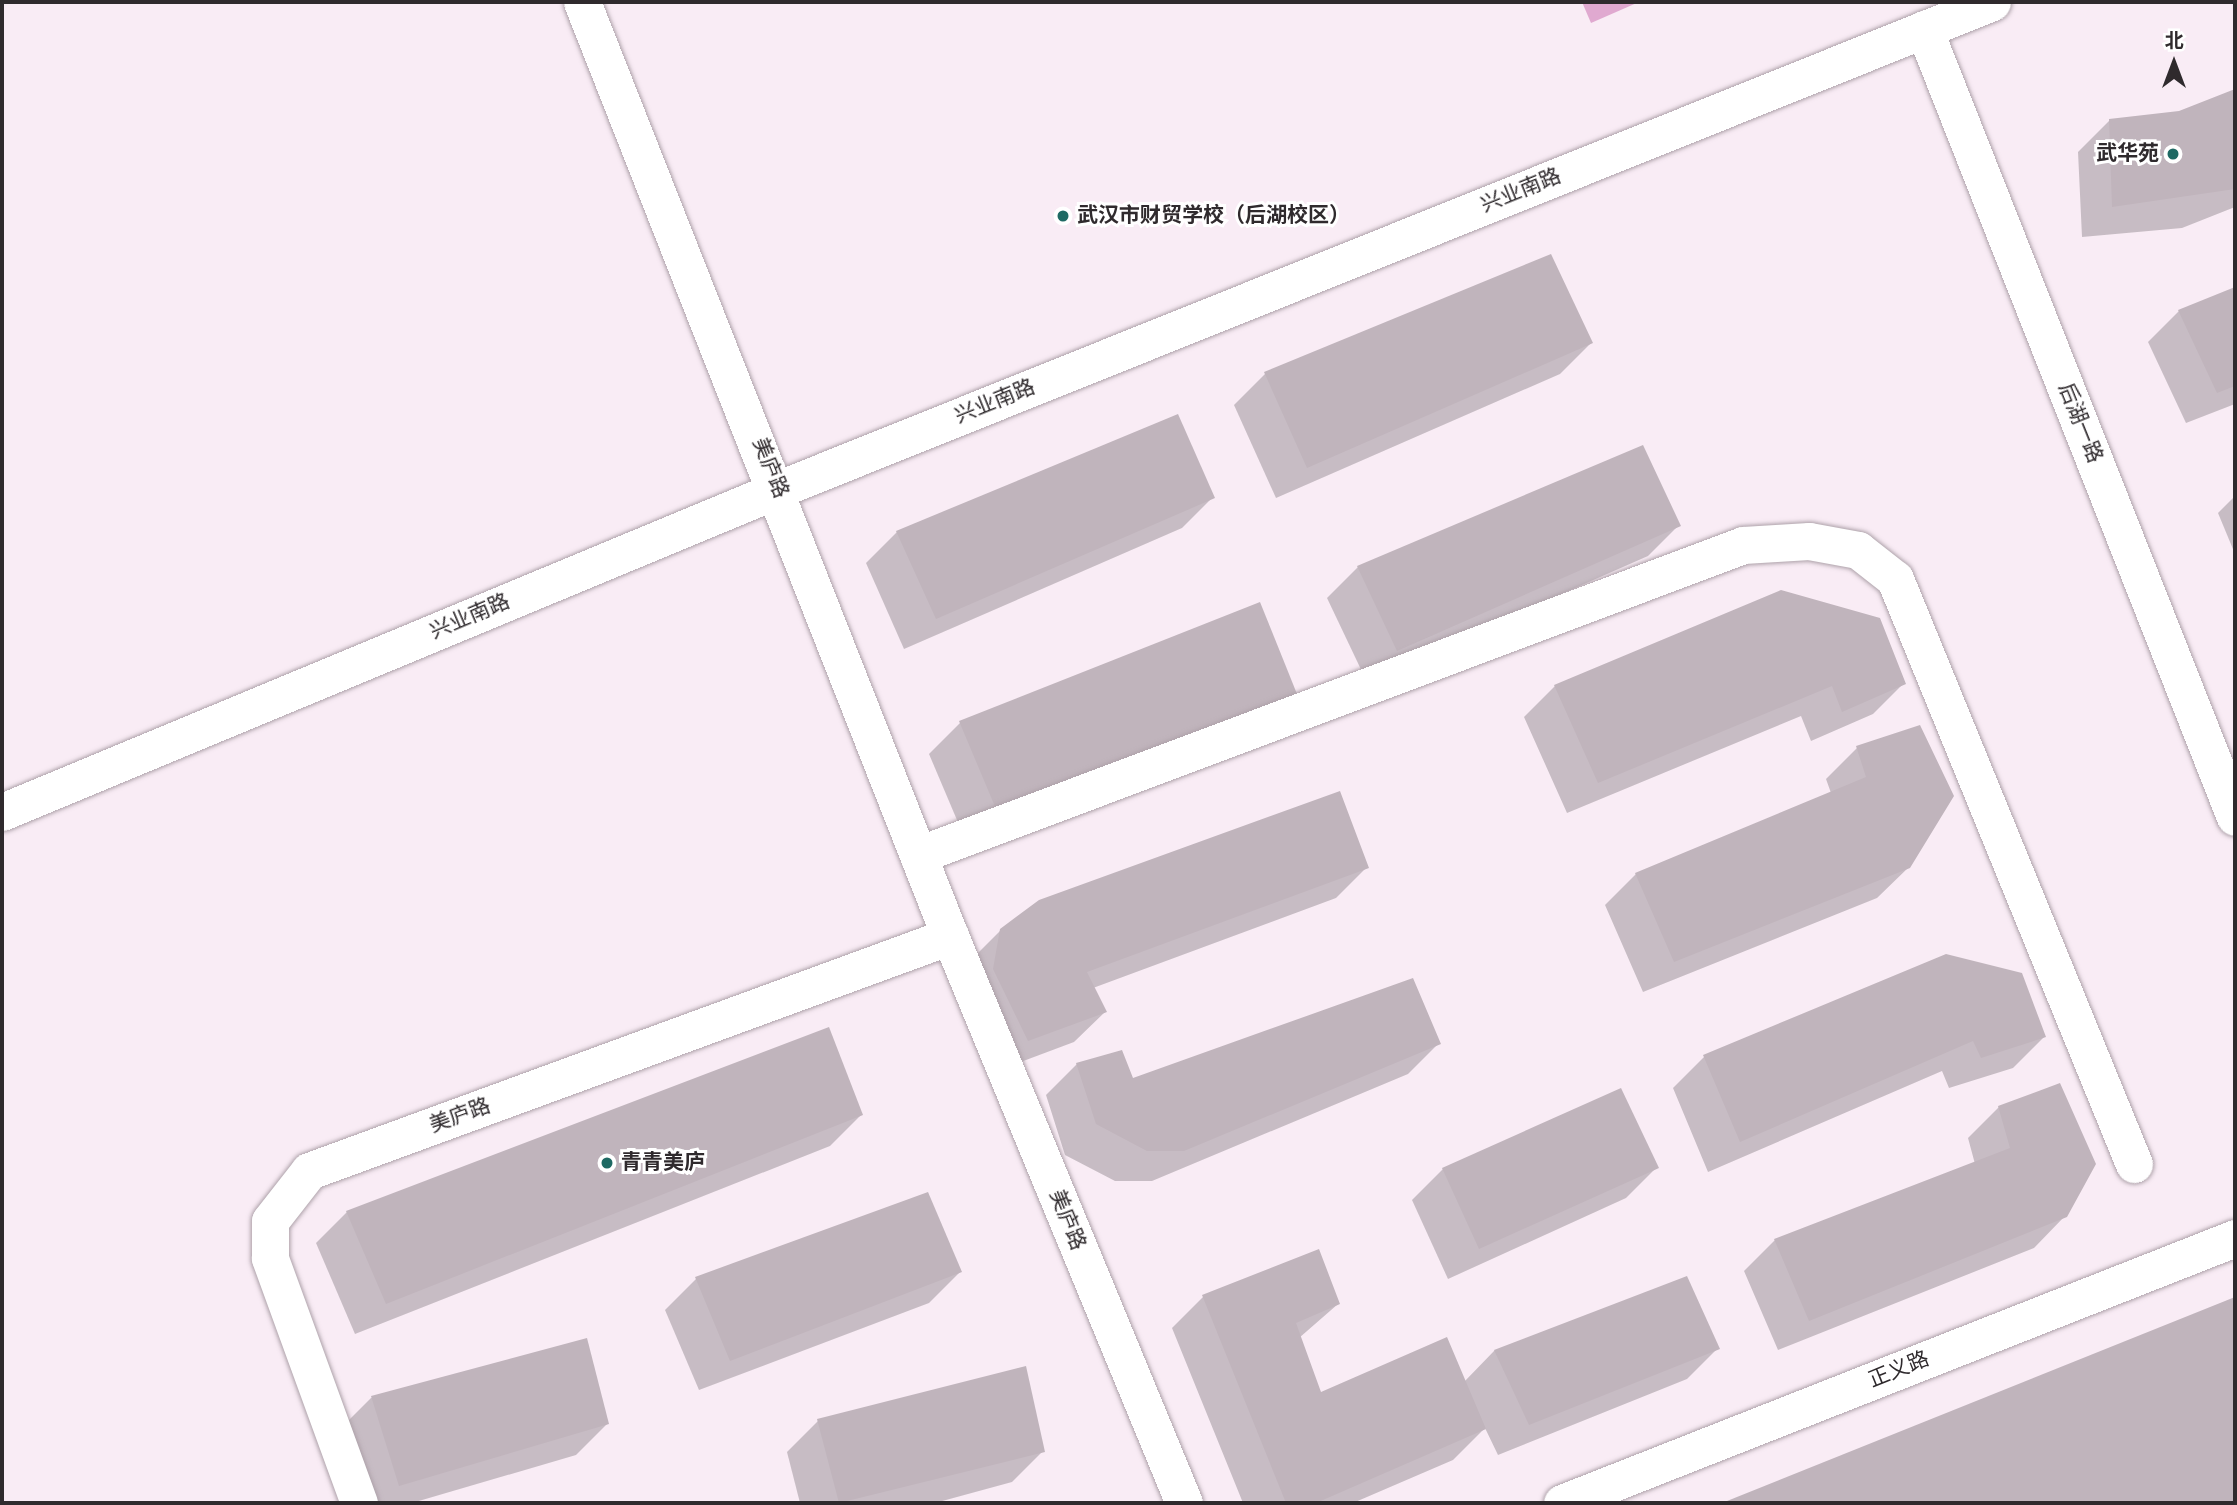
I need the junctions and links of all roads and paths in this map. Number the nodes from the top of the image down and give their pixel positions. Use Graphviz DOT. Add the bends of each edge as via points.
graph roads {
  1 [pos="582,2"];
  2 [pos="1992,2"];
  3 [pos="1924,29"];
  4 [pos="779,489"];
  5 [pos="2,812"];
  6 [pos="2235,817"];
  7 [pos="918,855"];
  8 [pos="950,936"];
  9 [pos="2134,1164"];
  10 [pos="2235,1237"];
  11 [pos="359,1503"];
  12 [pos="1184,1503"];
  13 [pos="1562,1503"];
  1 -- 4 [label="street, 美庐路"];
  2 -- 3 [label="street, 兴业南路"];
  3 -- 4 [label="street, 兴业南路"];
  3 -- 6 [label="street, 后湖一路"];
  4 -- 5 [label="street, 兴业南路"];
  4 -- 7 [label="street, 美庐路"];
  7 -- 8 [label="street, 美庐路"];
  7 -- 9 [label="street" via="1743,545 1809,541 1858,550 1895,579"];
  8 -- 11 [label="street, 美庐路" via="309,1171 270,1222 270,1258"];
  8 -- 12 [label="street, 美庐路"];
  10 -- 13 [label="street, 正义路"];
}
